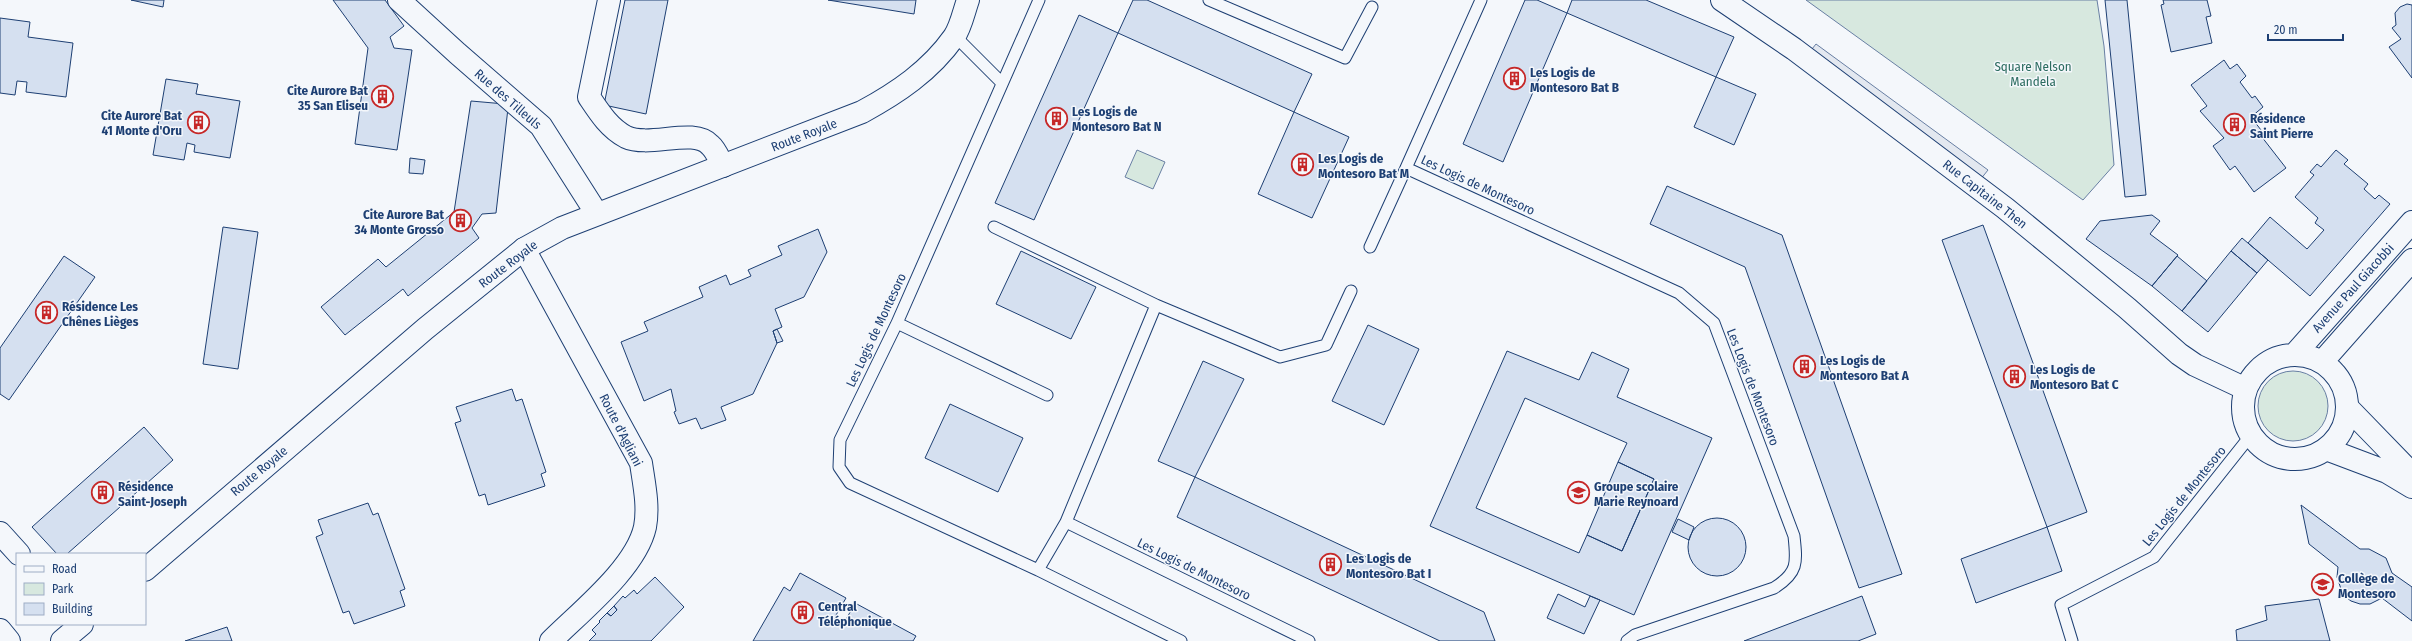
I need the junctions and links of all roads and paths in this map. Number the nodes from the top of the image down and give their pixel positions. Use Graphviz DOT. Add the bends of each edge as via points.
graph roads {
  1 [pos="399,0"];
  2 [pos="609,0"];
  3 [pos="968,0"];
  4 [pos="1039,0"];
  5 [pos="1209,0"];
  6 [pos="1481,0"];
  7 [pos="1722,0"];
  8 [pos="1372,7"];
  9 [pos="955,36"];
  10 [pos="1001,82"];
  11 [pos="723,166"];
  12 [pos="1406,168"];
  13 [pos="597,214"];
  14 [pos="2412,222"];
  15 [pos="994,227"];
  16 [pos="1370,247"];
  17 [pos="524,249"];
  18 [pos="2412,260"];
  19 [pos="1351,291"];
  20 [pos="1156,305"];
  21 [pos="897,323"];
  22 [pos="2294,355"];
  23 [pos="2322,362"];
  24 [pos="2246,389"];
  25 [pos="1047,395"];
  26 [pos="2347,407"];
  27 [pos="2251,435"];
  28 [pos="2326,449"];
  29 [pos="2412,474"];
  30 [pos="2412,487"];
  31 [pos="1066,522"];
  32 [pos="0,533"];
  33 [pos="18,553"];
  34 [pos="146,569"];
  35 [pos="1038,570"];
  36 [pos="81,625"];
  37 [pos="0,630"];
  38 [pos="9,641"];
  39 [pos="62,641"];
  40 [pos="551,641"];
  41 [pos="1181,641"];
  42 [pos="1309,641"];
  43 [pos="1627,641"];
  44 [pos="2072,641"];
  1 -- 13 [label="main road, Rue des Tilleuls" via="542,126"];
  2 -- 11 [label="main road" via="589,97 604,120 627,137 657,141 693,137 710,144"];
  3 -- 9 [label="main road, Route Royale"];
  4 -- 10 [label="lane, Les Logis de Montesoro"];
  5 -- 8 [label="lane" via="1345,58"];
  6 -- 12 [label="lane, Les Logis de Montesoro"];
  7 -- 24 [label="main road, Rue Capitaine Then" via="1794,49 2005,208 2179,354 2195,365"];
  9 -- 10 [label="lane"];
  9 -- 11 [label="main road, Route Royale" via="927,68 900,91 862,112"];
  10 -- 21 [label="lane, Les Logis de Montesoro"];
  11 -- 13 [label="main road, Route Royale"];
  12 -- 16 [label="lane, Les Logis de Montesoro"];
  12 -- 43 [label="lane, Les Logis de Montesoro" via="1679,293 1714,323 1794,536 1797,560 1789,578 1774,588 1636,635"];
  13 -- 17 [label="main road, Route Royale" via="562,228"];
  14 -- 22 [label="main road, Avenue Paul Giacobbi"];
  15 -- 20 [label="lane"];
  17 -- 34 [label="main road, Route Royale" via="425,329"];
  17 -- 40 [label="main road, Route d'Agliani" via="641,463 647,501 645,527 633,557"];
  18 -- 23 [label="main road, Avenue Paul Giacobbi"];
  19 -- 20 [label="lane" via="1326,345 1280,357"];
  20 -- 31 [label="lane"];
  21 -- 25 [label="lane"];
  21 -- 35 [label="lane, Les Logis de Montesoro" via="840,440 839,467 850,483"];
  22 -- 23 [label="main road"];
  22 -- 24 [label="main road" via="2279,358 2265,365 2254,375"];
  23 -- 26 [label="main road" via="2336,374 2344,390"];
  24 -- 27 [label="main road" via="2243,405"];
  26 -- 28 [label="main road" via="2342,430"];
  26 -- 29 [label="main road"];
  27 -- 28 [label="main road" via="2262,448 2283,457 2311,457"];
  27 -- 44 [label="lane, Les Logis de Montesoro" via="2154,557 2060,604"];
  28 -- 30 [label="main road" via="2387,472"];
  31 -- 35 [label="lane"];
  31 -- 42 [label="lane, Les Logis de Montesoro"];
  32 -- 33 [label="main road"];
  35 -- 41 [label="lane, Les Logis de Montesoro"];
  36 -- 39 [label="main road"];
  37 -- 38 [label="main road"];
}
